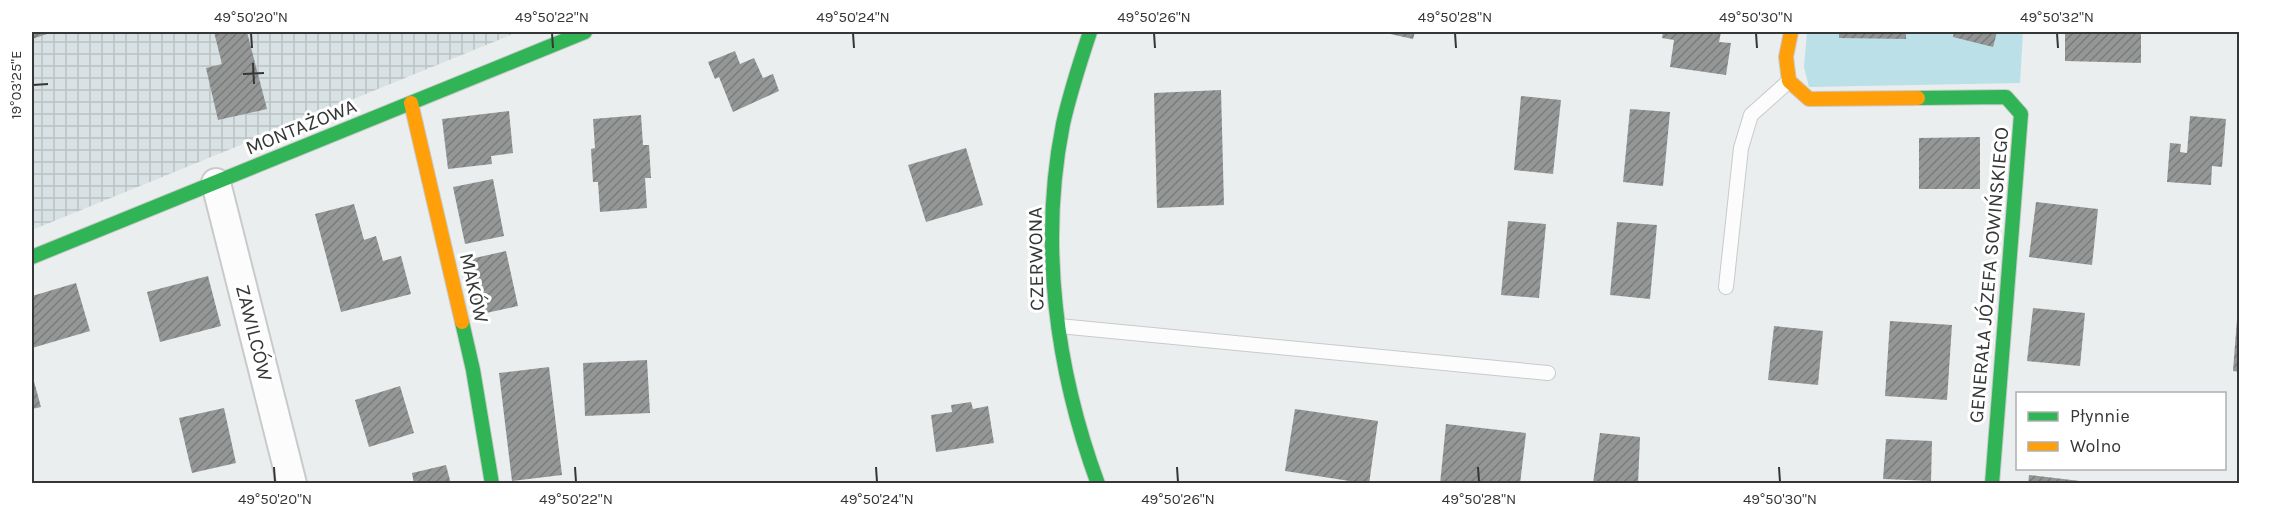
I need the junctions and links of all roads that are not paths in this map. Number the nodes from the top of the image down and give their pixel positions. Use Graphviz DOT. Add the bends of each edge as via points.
graph roads {
  1 [pos="585,32"];
  2 [pos="1090,32"];
  3 [pos="1791,32"];
  4 [pos="1789,81"];
  5 [pos="411,103"];
  6 [pos="216,183"];
  7 [pos="32,257"];
  8 [pos="1726,287"];
  9 [pos="1057,325"];
  10 [pos="1548,373"];
  11 [pos="292,483"];
  12 [pos="492,483"];
  13 [pos="1098,483"];
  14 [pos="1992,483"];
  1 -- 5 [label="street, MONTAŻOWA"];
  2 -- 9 [label="street, CZERWONA" via="1061,137 1054,195"];
  3 -- 4 [label="street" via="1786,57"];
  4 -- 8 [label="lane" via="1750,115 1741,148"];
  4 -- 14 [label="street, GENERAŁA JÓZEFA SOWIŃSKIEGO" via="1809,99 2006,97 2021,114"];
  5 -- 6 [label="street, MONTAŻOWA"];
  5 -- 12 [label="street, MAKÓW" via="473,370"];
  6 -- 7 [label="street, MONTAŻOWA"];
  6 -- 11 [label="street, ZAWILCÓW"];
  9 -- 10 [label="lane"];
  9 -- 13 [label="street, CZERWONA" via="1074,407"];
}
